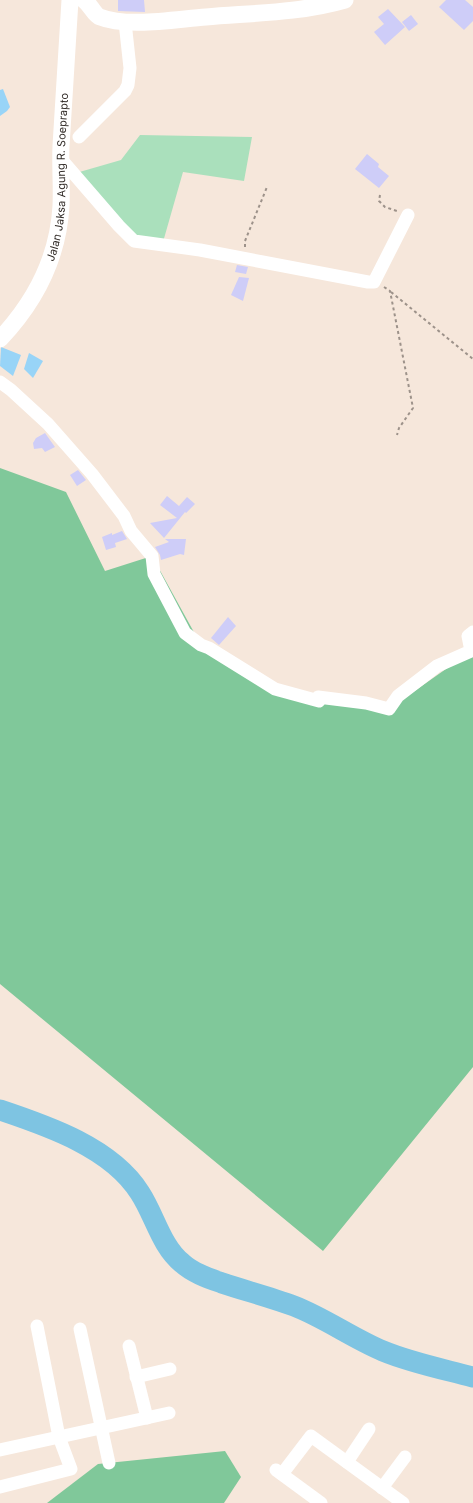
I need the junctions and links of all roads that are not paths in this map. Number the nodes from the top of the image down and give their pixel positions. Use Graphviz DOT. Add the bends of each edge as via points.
graph roads {
  1 [pos="70,0"];
  2 [pos="84,0"];
  3 [pos="345,0"];
  4 [pos="125,22"];
  5 [pos="79,137"];
  6 [pos="61,159"];
  7 [pos="408,215"];
  8 [pos="0,339"];
  9 [pos="0,382"];
  10 [pos="473,632"];
  11 [pos="0,1110"];
  12 [pos="37,1326"];
  13 [pos="80,1329"];
  14 [pos="129,1346"];
  15 [pos="170,1369"];
  16 [pos="473,1376"];
  17 [pos="136,1377"];
  18 [pos="169,1413"];
  19 [pos="147,1418"];
  20 [pos="101,1428"];
  21 [pos="369,1429"];
  22 [pos="59,1437"];
  23 [pos="0,1450"];
  24 [pos="405,1457"];
  25 [pos="347,1462"];
  26 [pos="110,1463"];
  27 [pos="0,1487"];
  28 [pos="382,1488"];
  29 [pos="321,1503"];
  30 [pos="403,1503"];
  1 -- 6 [label="street, Jalan Jaksa Agung R. Soeprapto"];
  2 -- 4 [label="street" via="98,17"];
  3 -- 4 [label="street" via="285,10"];
  4 -- 5 [label="street" via="130,68 128,86"];
  6 -- 7 [label="street" via="134,241 200,250 368,282 374,282"];
  6 -- 8 [label="street, Jalan Jaksa Agung R. Soeprapto" via="61,207 54,248 47,270 34,295"];
  9 -- 10 [label="street" via="48,424 92,474 124,516 131,531 152,556 154,574 185,633 275,689 319,702 318,696 390,709 398,696 437,666 471,651 468,636"];
  11 -- 16 [label="main road" via="55,1130 116,1166 140,1193 169,1250 181,1263 197,1273 302,1310 394,1355"];
  12 -- 22 [label="street"];
  13 -- 20 [label="street"];
  14 -- 17 [label="street"];
  15 -- 17 [label="street"];
  17 -- 19 [label="street"];
  18 -- 19 [label="street"];
  19 -- 20 [label="street"];
  20 -- 22 [label="street"];
  20 -- 26 [label="street"];
  21 -- 25 [label="street"];
  22 -- 23 [label="street"];
  22 -- 27 [label="street" via="71,1469"];
  24 -- 28 [label="street"];
  25 -- 28 [label="street"];
  25 -- 29 [label="street" via="311,1436 279,1472"];
  28 -- 30 [label="street"];
}
